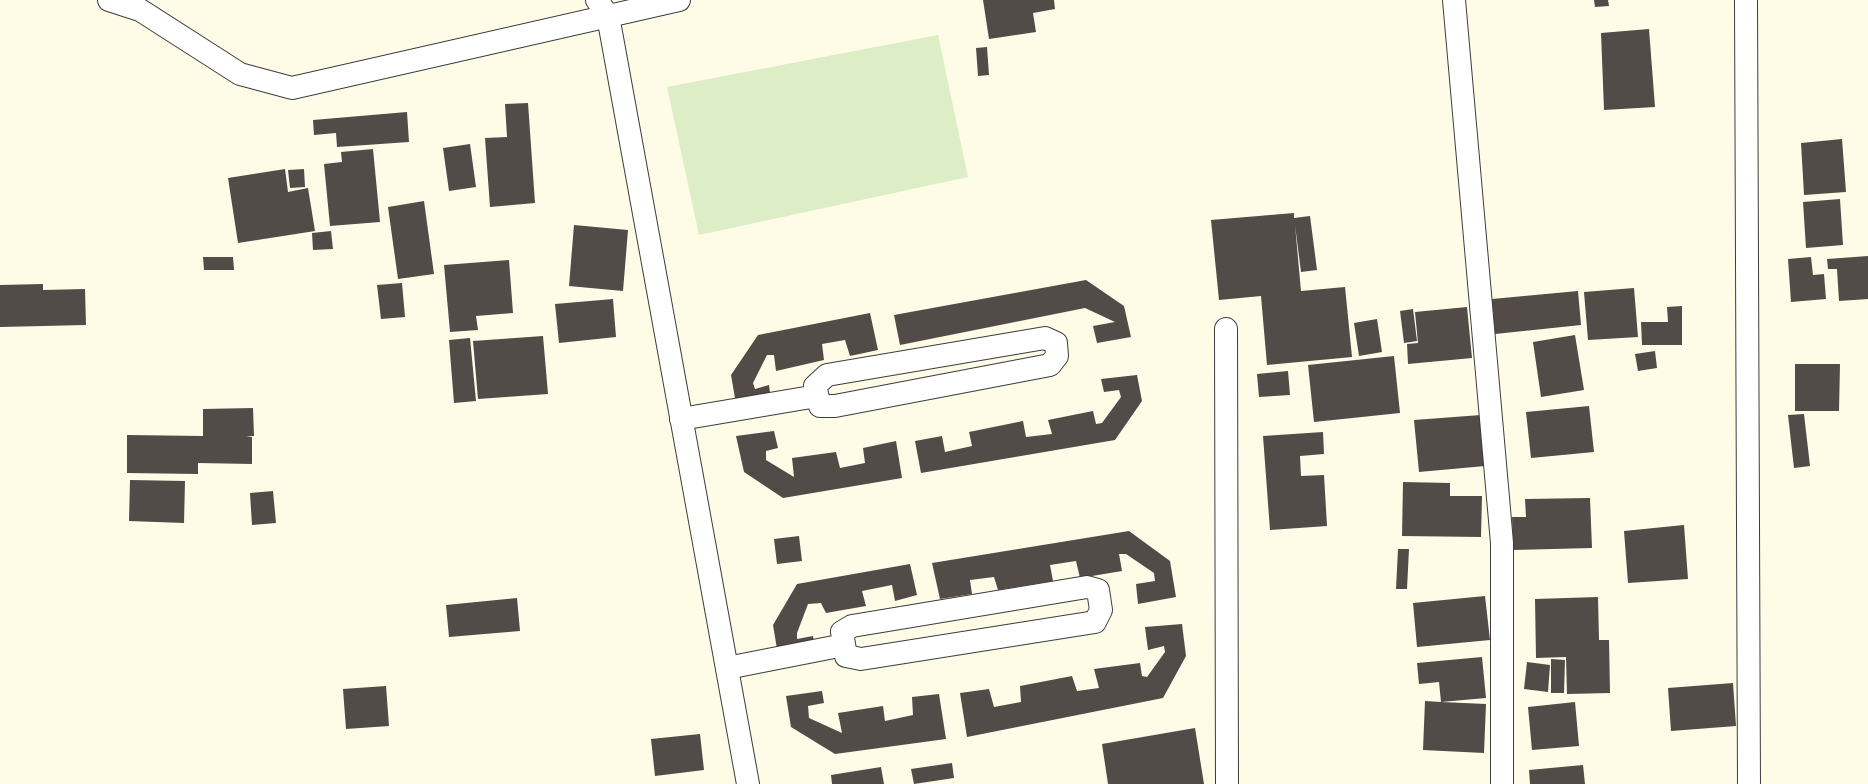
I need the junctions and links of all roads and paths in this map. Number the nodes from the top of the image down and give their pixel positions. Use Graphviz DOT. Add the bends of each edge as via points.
graph roads {
  1 [pos="109,0"];
  2 [pos="680,0"];
  3 [pos="1454,0"];
  4 [pos="1746,0"];
  5 [pos="603,8"];
  6 [pos="1226,329"];
  7 [pos="817,396"];
  8 [pos="681,419"];
  9 [pos="844,646"];
  10 [pos="727,668"];
  11 [pos="748,784"];
  12 [pos="1227,784"];
  13 [pos="1502,784"];
  14 [pos="1749,784"];
  1 -- 5 [label="street" via="140,10 240,74 292,88"];
  2 -- 5 [label="street"];
  3 -- 13 [label="street" via="1502,542"];
  4 -- 14 [label="street"];
  5 -- 8 [label="street"];
  6 -- 12 [label="street"];
  7 -- 7 [label="street" via="820,406 835,406 1050,365 1057,356 1056,344 1045,338 827,375 815,386"];
  7 -- 8 [label="street"];
  8 -- 10 [label="street"];
  9 -- 9 [label="street" via="842,632 852,626 1087,587 1098,590 1101,610 1095,622 861,659 846,656"];
  9 -- 10 [label="street"];
  10 -- 11 [label="street"];
}
